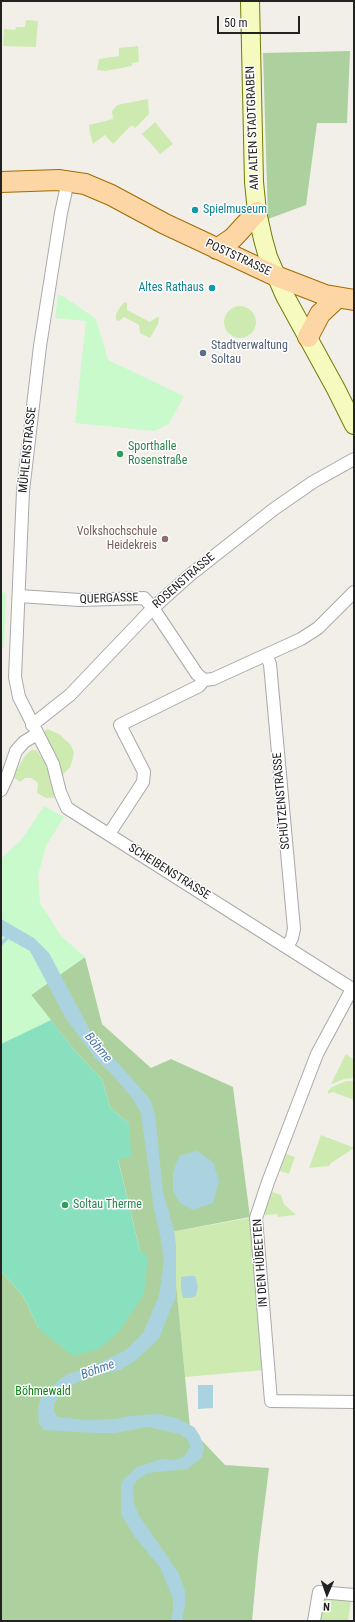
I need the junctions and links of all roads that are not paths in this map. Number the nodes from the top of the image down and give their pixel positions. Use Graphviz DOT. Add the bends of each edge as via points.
graph roads {
  1 [pos="250,1"];
  2 [pos="68,181"];
  3 [pos="1,182"];
  4 [pos="257,212"];
  5 [pos="217,249"];
  6 [pos="276,276"];
  7 [pos="346,299"];
  8 [pos="308,337"];
  9 [pos="354,425"];
  10 [pos="354,459"];
  11 [pos="354,592"];
  12 [pos="18,596"];
  13 [pos="153,608"];
  14 [pos="266,655"];
  15 [pos="204,680"];
  16 [pos="33,726"];
  17 [pos="1,790"];
  18 [pos="109,834"];
  19 [pos="287,947"];
  20 [pos="353,989"];
  21 [pos="354,1402"];
  22 [pos="354,1595"];
  23 [pos="314,1621"];
  1 -- 4 [label="main road, AM ALTEN STADTGRABEN" via="254,182"];
  2 -- 3 [label="main road, POSTSTRASSE"];
  2 -- 5 [label="main road, POSTSTRASSE" via="98,189"];
  2 -- 12 [label="street, MÜHLENSTRASSE" via="40,346 23,491"];
  4 -- 5 [label="main road" via="233,238"];
  4 -- 6 [label="main road, AM ALTEN STADTGRABEN"];
  5 -- 6 [label="main road, POSTSTRASSE"];
  6 -- 7 [label="main road" via="311,290"];
  6 -- 8 [label="main road, POSTSTRASSE"];
  7 -- 8 [label="main road" via="320,314"];
  8 -- 9 [label="main road, POSTSTRASSE"];
  10 -- 13 [label="street, ROSENSTRASSE" via="274,508 190,574"];
  11 -- 14 [label="street" via="318,628"];
  12 -- 13 [label="street, QUERGASSE" via="80,600 144,598"];
  12 -- 16 [label="street, MÜHLENSTRASSE" via="15,678 19,697"];
  13 -- 15 [label="street, QUERGASSE" via="197,674"];
  13 -- 16 [label="street, ROSENSTRASSE" via="70,695"];
  14 -- 15 [label="street" via="213,679"];
  14 -- 19 [label="street, SCHÜTZENSTRASSE" via="270,664 294,929"];
  15 -- 18 [label="street" via="198,686 120,725 144,772 143,782"];
  16 -- 17 [label="street, ROSENSTRASSE" via="16,751"];
  16 -- 18 [label="street, SCHEIBENSTRASSE" via="55,770 67,808"];
  18 -- 19 [label="street, SCHEIBENSTRASSE"];
  19 -- 20 [label="street, SCHEIBENSTRASSE"];
  20 -- 21 [label="street, IN DEN HÜBEETEN" via="317,1054 256,1218 272,1401"];
  22 -- 23 [label="street" via="319,1592"];
}
